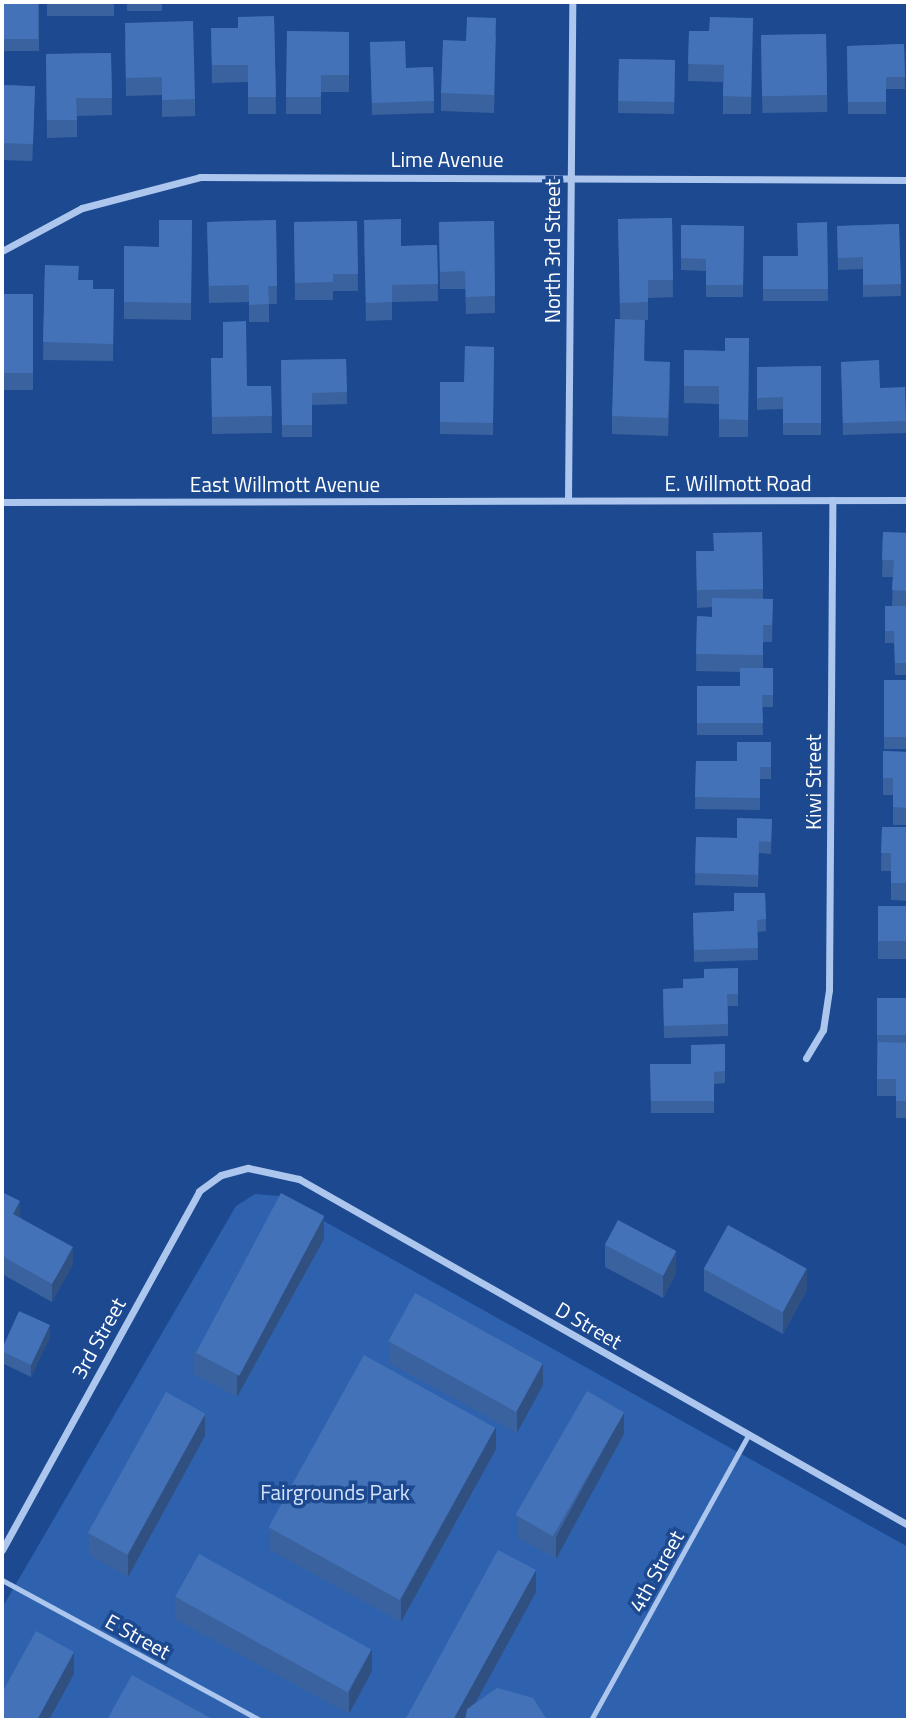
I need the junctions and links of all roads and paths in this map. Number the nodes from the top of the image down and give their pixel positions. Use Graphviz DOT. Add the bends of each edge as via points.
graph roads {
  1 [pos="572,2"];
  2 [pos="570,177"];
  3 [pos="908,180"];
  4 [pos="2,251"];
  5 [pos="568,500"];
  6 [pos="832,500"];
  7 [pos="908,500"];
  8 [pos="2,502"];
  9 [pos="806,1058"];
  10 [pos="248,1168"];
  11 [pos="748,1436"];
  12 [pos="908,1525"];
  13 [pos="2,1550"];
  14 [pos="2,1580"];
  15 [pos="260,1720"];
  16 [pos="591,1720"];
  1 -- 2 [label="street, North 3rd Street"];
  2 -- 3 [label="street, Lime Avenue"];
  2 -- 4 [label="street, Lime Avenue" via="200,177 82,208"];
  2 -- 5 [label="street, North 3rd Street"];
  5 -- 6 [label="street, E. Willmott Road"];
  5 -- 8 [label="street, East Willmott Avenue"];
  6 -- 7 [label="street, E. Willmott Road"];
  6 -- 9 [label="street, Kiwi Street" via="829,990 823,1030"];
  10 -- 11 [label="street, D Street" via="299,1179"];
  10 -- 13 [label="street, 3rd Street" via="221,1175 199,1191"];
  11 -- 12 [label="street, D Street"];
  11 -- 16 [label="lane, 4th Street"];
  14 -- 15 [label="lane, E Street"];
}
